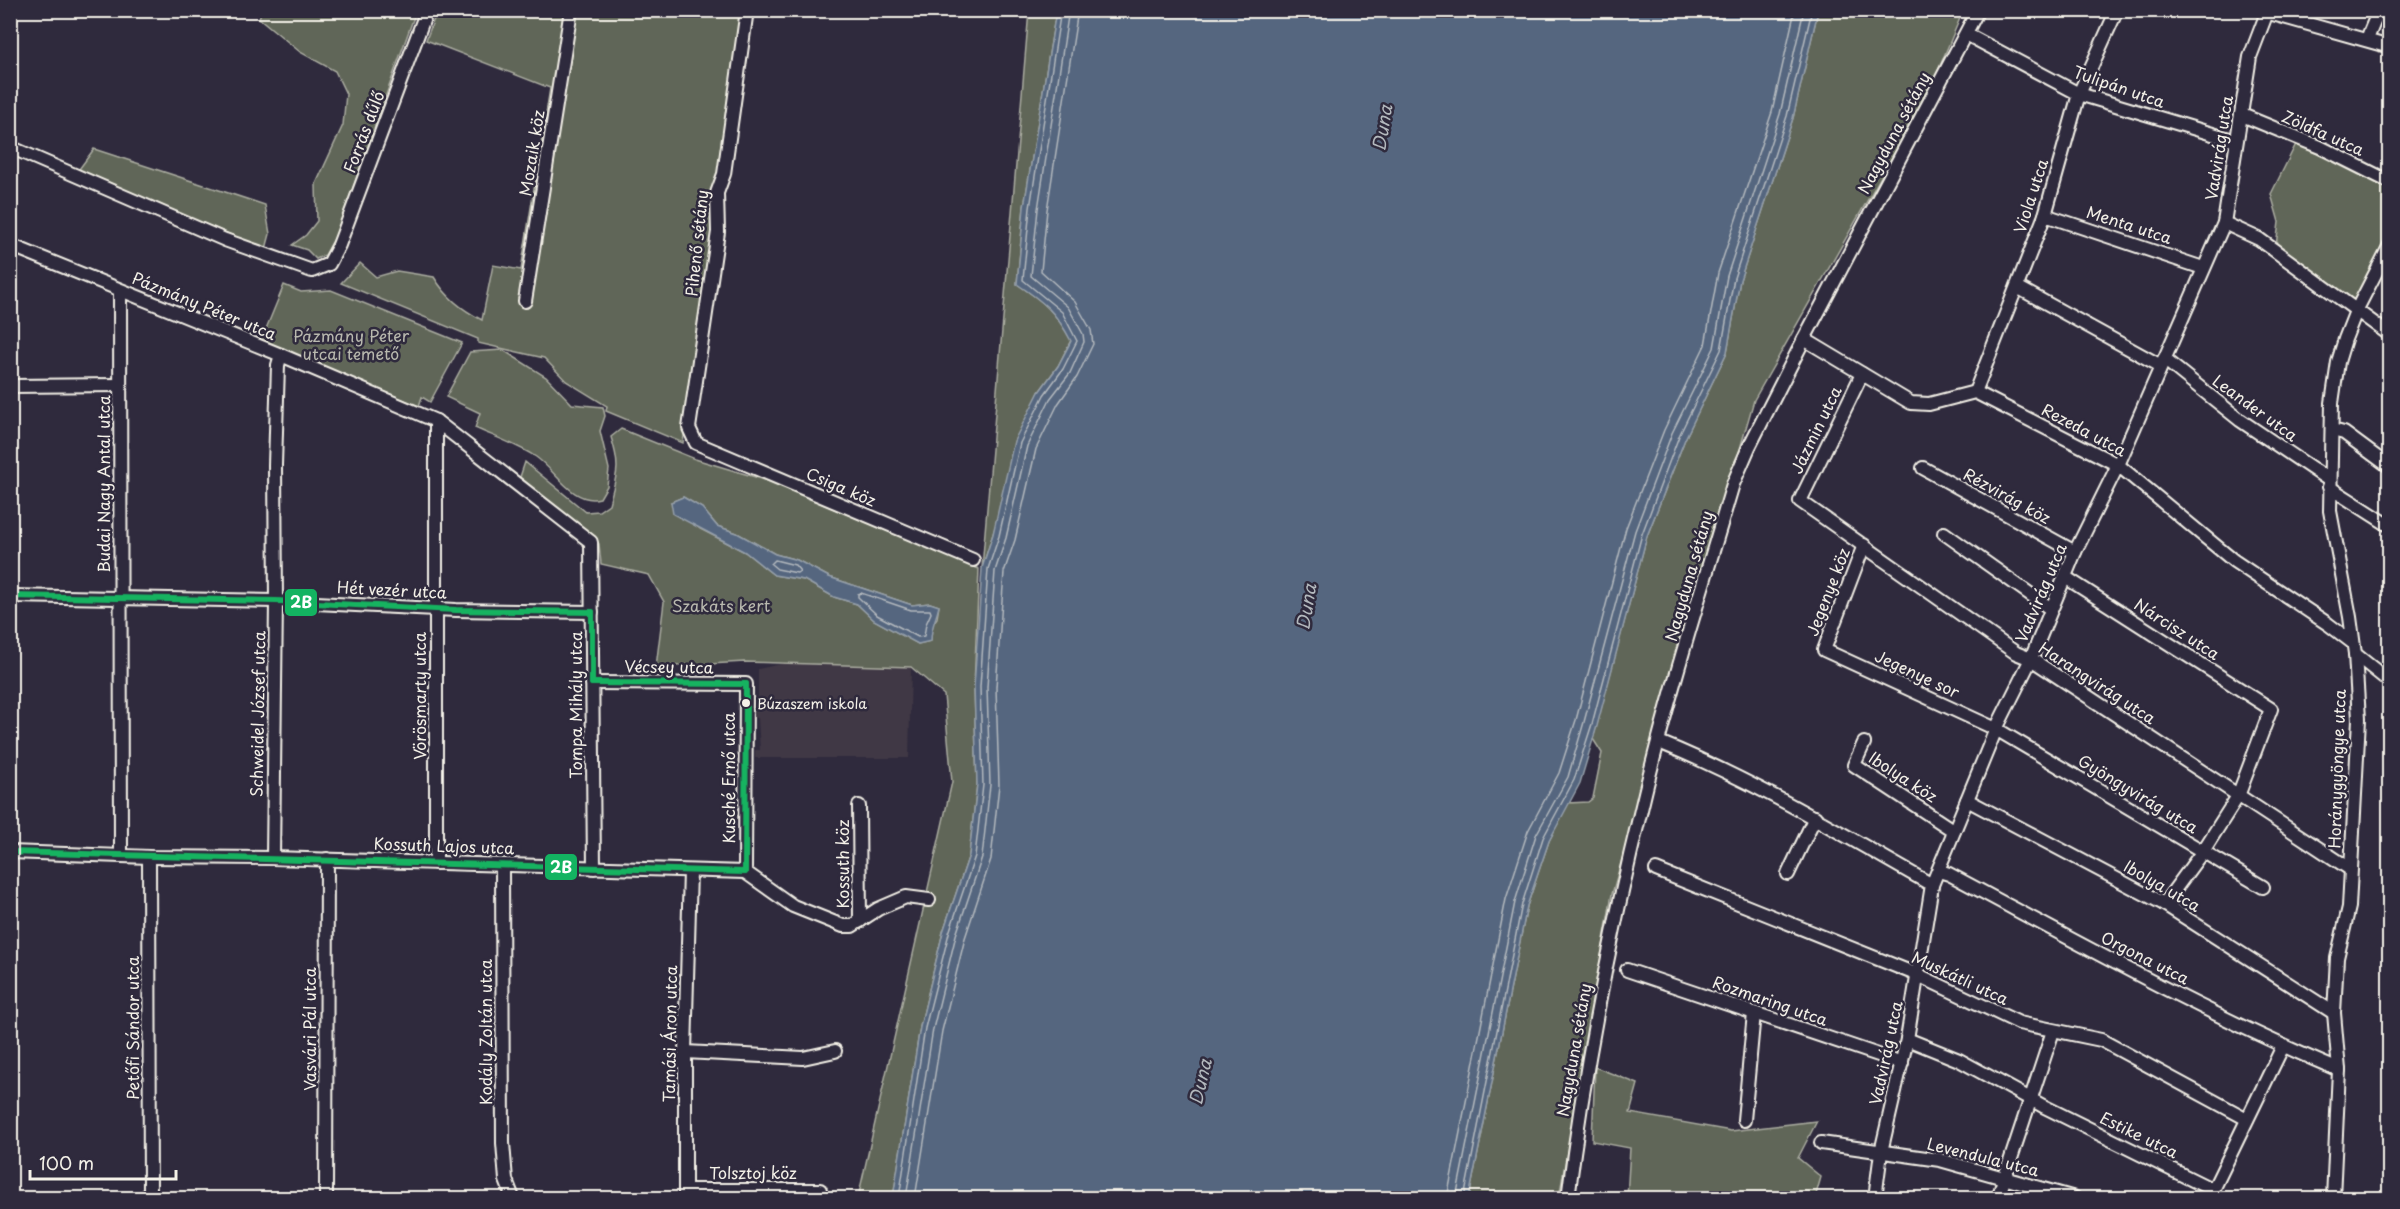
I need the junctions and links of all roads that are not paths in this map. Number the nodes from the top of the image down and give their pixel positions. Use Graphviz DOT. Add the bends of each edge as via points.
graph roads {
  1 [pos="427,10"];
  2 [pos="572,10"];
  3 [pos="747,10"];
  4 [pos="1978,10"];
  5 [pos="2117,10"];
  6 [pos="2379,10"];
  7 [pos="2266,11"];
  8 [pos="1966,34"];
  9 [pos="2367,39"];
  10 [pos="2390,46"];
  11 [pos="2079,94"];
  12 [pos="2242,115"];
  13 [pos="2236,141"];
  14 [pos="10,147"];
  15 [pos="2390,182"];
  16 [pos="2045,215"];
  17 [pos="2224,223"];
  18 [pos="2390,245"];
  19 [pos="10,246"];
  20 [pos="2203,268"];
  21 [pos="2017,287"];
  22 [pos="120,291"];
  23 [pos="525,301"];
  24 [pos="2356,311"];
  25 [pos="2390,335"];
  26 [pos="1804,339"];
  27 [pos="281,355"];
  28 [pos="2163,363"];
  29 [pos="1862,374"];
  30 [pos="120,385"];
  31 [pos="10,386"];
  32 [pos="1975,392"];
  33 [pos="436,422"];
  34 [pos="2332,430"];
  35 [pos="696,443"];
  36 [pos="2118,465"];
  37 [pos="2390,467"];
  38 [pos="1923,468"];
  39 [pos="2329,484"];
  40 [pos="1800,501"];
  41 [pos="2390,526"];
  42 [pos="1944,533"];
  43 [pos="591,542"];
  44 [pos="1864,545"];
  45 [pos="2075,552"];
  46 [pos="973,560"];
  47 [pos="2065,577"];
  48 [pos="10,596"];
  49 [pos="121,598"];
  50 [pos="276,601"];
  51 [pos="436,609"];
  52 [pos="2051,609"];
  53 [pos="591,612"];
  54 [pos="2350,617"];
  55 [pos="2328,624"];
  56 [pos="2354,649"];
  57 [pos="1824,650"];
  58 [pos="2031,659"];
  59 [pos="592,682"];
  60 [pos="2390,682"];
  61 [pos="746,684"];
  62 [pos="1996,729"];
  63 [pos="1659,742"];
  64 [pos="1864,743"];
  65 [pos="2238,796"];
  66 [pos="1967,800"];
  67 [pos="859,806"];
  68 [pos="1815,817"];
  69 [pos="1954,831"];
  70 [pos="2203,851"];
  71 [pos="10,852"];
  72 [pos="121,856"];
  73 [pos="149,857"];
  74 [pos="273,858"];
  75 [pos="327,859"];
  76 [pos="436,863"];
  77 [pos="502,865"];
  78 [pos="594,868"];
  79 [pos="2350,869"];
  80 [pos="1656,870"];
  81 [pos="690,871"];
  82 [pos="1939,871"];
  83 [pos="745,872"];
  84 [pos="1788,874"];
  85 [pos="1932,885"];
  86 [pos="2264,887"];
  87 [pos="929,900"];
  88 [pos="2164,904"];
  89 [pos="860,921"];
  90 [pos="1627,970"];
  91 [pos="1918,975"];
  92 [pos="1754,1013"];
  93 [pos="2334,1013"];
  94 [pos="2053,1031"];
  95 [pos="1907,1038"];
  96 [pos="2283,1046"];
  97 [pos="835,1051"];
  98 [pos="685,1052"];
  99 [pos="1902,1063"];
  100 [pos="2338,1070"];
  101 [pos="2031,1099"];
  102 [pos="2247,1119"];
  103 [pos="1744,1120"];
  104 [pos="1821,1143"];
  105 [pos="1881,1152"];
  106 [pos="2005,1178"];
  107 [pos="820,1190"];
  108 [pos="685,1194"];
  109 [pos="150,1198"];
  110 [pos="326,1198"];
  111 [pos="513,1198"];
  112 [pos="1568,1198"];
  113 [pos="1875,1198"];
  114 [pos="1998,1198"];
  115 [pos="2075,1198"];
  116 [pos="2333,1198"];
  1 -- 14 [label="street, Forrás dűlő" via="339,245 329,264 312,271 225,240"];
  2 -- 23 [label="street, Mozaik köz"];
  3 -- 35 [label="street, Pihenő sétány" via="724,174 717,193 718,232 689,428"];
  4 -- 8 [label="street, Nagyduna sétány"];
  5 -- 11 [label="street, Viola utca"];
  6 -- 9 [label="street"];
  7 -- 9 [label="street"];
  7 -- 12 [label="street, Vadvirág utca" via="2250,57"];
  8 -- 11 [label="street, Tulipán utca"];
  8 -- 26 [label="street, Nagyduna sétány"];
  9 -- 10 [label="street"];
  11 -- 13 [label="street, Tulipán utca"];
  11 -- 16 [label="street, Viola utca"];
  12 -- 13 [label="street, Vadvirág utca"];
  12 -- 15 [label="street, Zöldfa utca" via="2320,147"];
  13 -- 17 [label="street, Vadvirág utca"];
  16 -- 20 [label="street, Menta utca"];
  16 -- 21 [label="street, Viola utca"];
  17 -- 20 [label="street, Vadvirág utca"];
  17 -- 24 [label="street" via="2259,239"];
  18 -- 24 [label="street, Horánygyöngye utca"];
  19 -- 22 [label="street, Pázmány Péter utca"];
  20 -- 28 [label="street, Vadvirág utca"];
  21 -- 28 [label="street, Leander utca"];
  21 -- 32 [label="street, Viola utca"];
  22 -- 27 [label="street, Pázmány Péter utca"];
  22 -- 30 [label="street, Budai Nagy Antal utca"];
  24 -- 25 [label="street"];
  24 -- 34 [label="street, Horánygyöngye utca" via="2338,362"];
  26 -- 29 [label="street"];
  26 -- 63 [label="street, Nagyduna sétány" via="1733,484"];
  27 -- 33 [label="street, Pázmány Péter utca"];
  27 -- 50 [label="street, Schweidel József utca" via="275,465"];
  28 -- 36 [label="street, Vadvirág utca"];
  28 -- 39 [label="street, Leander utca"];
  29 -- 32 [label="street" via="1917,404"];
  29 -- 40 [label="street, Jázmin utca"];
  30 -- 31 [label="street"];
  30 -- 49 [label="street, Budai Nagy Antal utca"];
  32 -- 36 [label="street, Rezeda utca"];
  33 -- 43 [label="street, Pázmány Péter utca"];
  33 -- 51 [label="street, Vörösmarty utca"];
  34 -- 37 [label="street" via="2344,433"];
  34 -- 39 [label="street, Horánygyöngye utca"];
  35 -- 46 [label="street, Csiga köz"];
  36 -- 45 [label="street, Vadvirág utca"];
  36 -- 55 [label="street, Rezeda utca" via="2234,561"];
  38 -- 45 [label="street, Rézvirág köz"];
  39 -- 41 [label="street, Leander utca"];
  39 -- 54 [label="street, Horánygyöngye utca" via="2334,543"];
  40 -- 44 [label="street, Harangvirág utca"];
  42 -- 52 [label="street"];
  43 -- 53 [label="street, Tompa Mihály utca"];
  44 -- 57 [label="street, Jegenye köz"];
  44 -- 58 [label="street, Harangvirág utca" via="2016,653"];
  45 -- 47 [label="street, Vadvirág utca"];
  47 -- 52 [label="street, Vadvirág utca"];
  47 -- 65 [label="street, Nárcisz utca" via="2271,709"];
  48 -- 49 [label="street, Hét vezér utca"];
  49 -- 50 [label="street, Hét vezér utca"];
  49 -- 72 [label="street, Budai Nagy Antal utca"];
  50 -- 51 [label="street, Hét vezér utca"];
  50 -- 74 [label="street, Schweidel József utca"];
  51 -- 53 [label="street, Hét vezér utca"];
  51 -- 76 [label="street, Vörösmarty utca"];
  52 -- 58 [label="street, Vadvirág utca"];
  53 -- 59 [label="street, Tompa Mihály utca"];
  54 -- 55 [label="street"];
  54 -- 56 [label="street, Horánygyöngye utca"];
  55 -- 56 [label="street, Rezeda utca"];
  56 -- 60 [label="street, Rezeda utca"];
  56 -- 79 [label="street, Horánygyöngye utca" via="2358,719"];
  57 -- 62 [label="street, Jegenye sor"];
  58 -- 62 [label="street, Vadvirág utca"];
  58 -- 65 [label="street, Harangvirág utca"];
  59 -- 61 [label="street, Vécsey utca"];
  59 -- 78 [label="street, Tompa Mihály utca"];
  61 -- 83 [label="street, Kusché Ernő utca"];
  62 -- 66 [label="street, Vadvirág utca"];
  62 -- 70 [label="street, Gyöngyvirág utca"];
  63 -- 68 [label="street"];
  63 -- 112 [label="street, Nagyduna sétány" via="1588,1053"];
  64 -- 69 [label="street, Ibolya köz" via="1854,765"];
  65 -- 70 [label="street"];
  65 -- 79 [label="street, Harangvirág utca"];
  66 -- 69 [label="street, Vadvirág utca"];
  66 -- 88 [label="street, Ibolya utca"];
  67 -- 89 [label="street, Kossuth köz"];
  68 -- 84 [label="street"];
  68 -- 85 [label="street"];
  69 -- 82 [label="street, Vadvirág utca"];
  70 -- 86 [label="street, Gyöngyvirág utca"];
  70 -- 88 [label="street"];
  71 -- 72 [label="street, Kossuth Lajos utca"];
  72 -- 73 [label="street, Kossuth Lajos utca"];
  73 -- 74 [label="street, Kossuth Lajos utca"];
  73 -- 109 [label="street, Petőfi Sándor utca"];
  74 -- 75 [label="street, Kossuth Lajos utca"];
  75 -- 76 [label="street, Kossuth Lajos utca"];
  75 -- 110 [label="street, Vasvári Pál utca"];
  76 -- 77 [label="street, Kossuth Lajos utca"];
  77 -- 78 [label="street, Kossuth Lajos utca"];
  77 -- 111 [label="street, Kodály Zoltán utca" via="502,1143 506,1180"];
  78 -- 81 [label="street, Kossuth Lajos utca"];
  79 -- 93 [label="street, Horánygyöngye utca" via="2349,907 2337,957"];
  80 -- 91 [label="street, Muskátli utca"];
  81 -- 83 [label="street, Kossuth Lajos utca"];
  81 -- 98 [label="street, Tamási Áron utca"];
  82 -- 85 [label="street, Vadvirág utca"];
  82 -- 96 [label="street, Orgona utca"];
  83 -- 89 [label="street" via="793,906 843,926"];
  85 -- 91 [label="street, Vadvirág utca"];
  87 -- 89 [label="street" via="906,897"];
  88 -- 93 [label="street, Ibolya utca"];
  90 -- 92 [label="street, Rozmaring utca"];
  91 -- 94 [label="street, Muskátli utca" via="2019,1023"];
  91 -- 95 [label="street, Vadvirág utca"];
  92 -- 99 [label="street, Rozmaring utca"];
  92 -- 103 [label="street"];
  93 -- 100 [label="street, Horánygyöngye utca"];
  94 -- 101 [label="street"];
  94 -- 102 [label="street, Muskátli utca" via="2101,1040"];
  95 -- 99 [label="street, Vadvirág utca"];
  95 -- 101 [label="street, Estike utca" via="1959,1060"];
  96 -- 100 [label="street, Orgona utca"];
  96 -- 102 [label="street, Estike utca"];
  97 -- 98 [label="street" via="804,1058"];
  98 -- 108 [label="street, Tamási Áron utca"];
  99 -- 105 [label="street, Vadvirág utca"];
  100 -- 116 [label="street, Horánygyöngye utca"];
  101 -- 102 [label="street, Estike utca" via="2213,1190"];
  101 -- 106 [label="street"];
  104 -- 105 [label="street, Levendula utca"];
  105 -- 106 [label="street, Levendula utca" via="1940,1160"];
  105 -- 113 [label="street, Vadvirág utca"];
  106 -- 114 [label="street"];
  106 -- 115 [label="street, Levendula utca"];
  107 -- 108 [label="street, Tolsztoj köz"];
}
